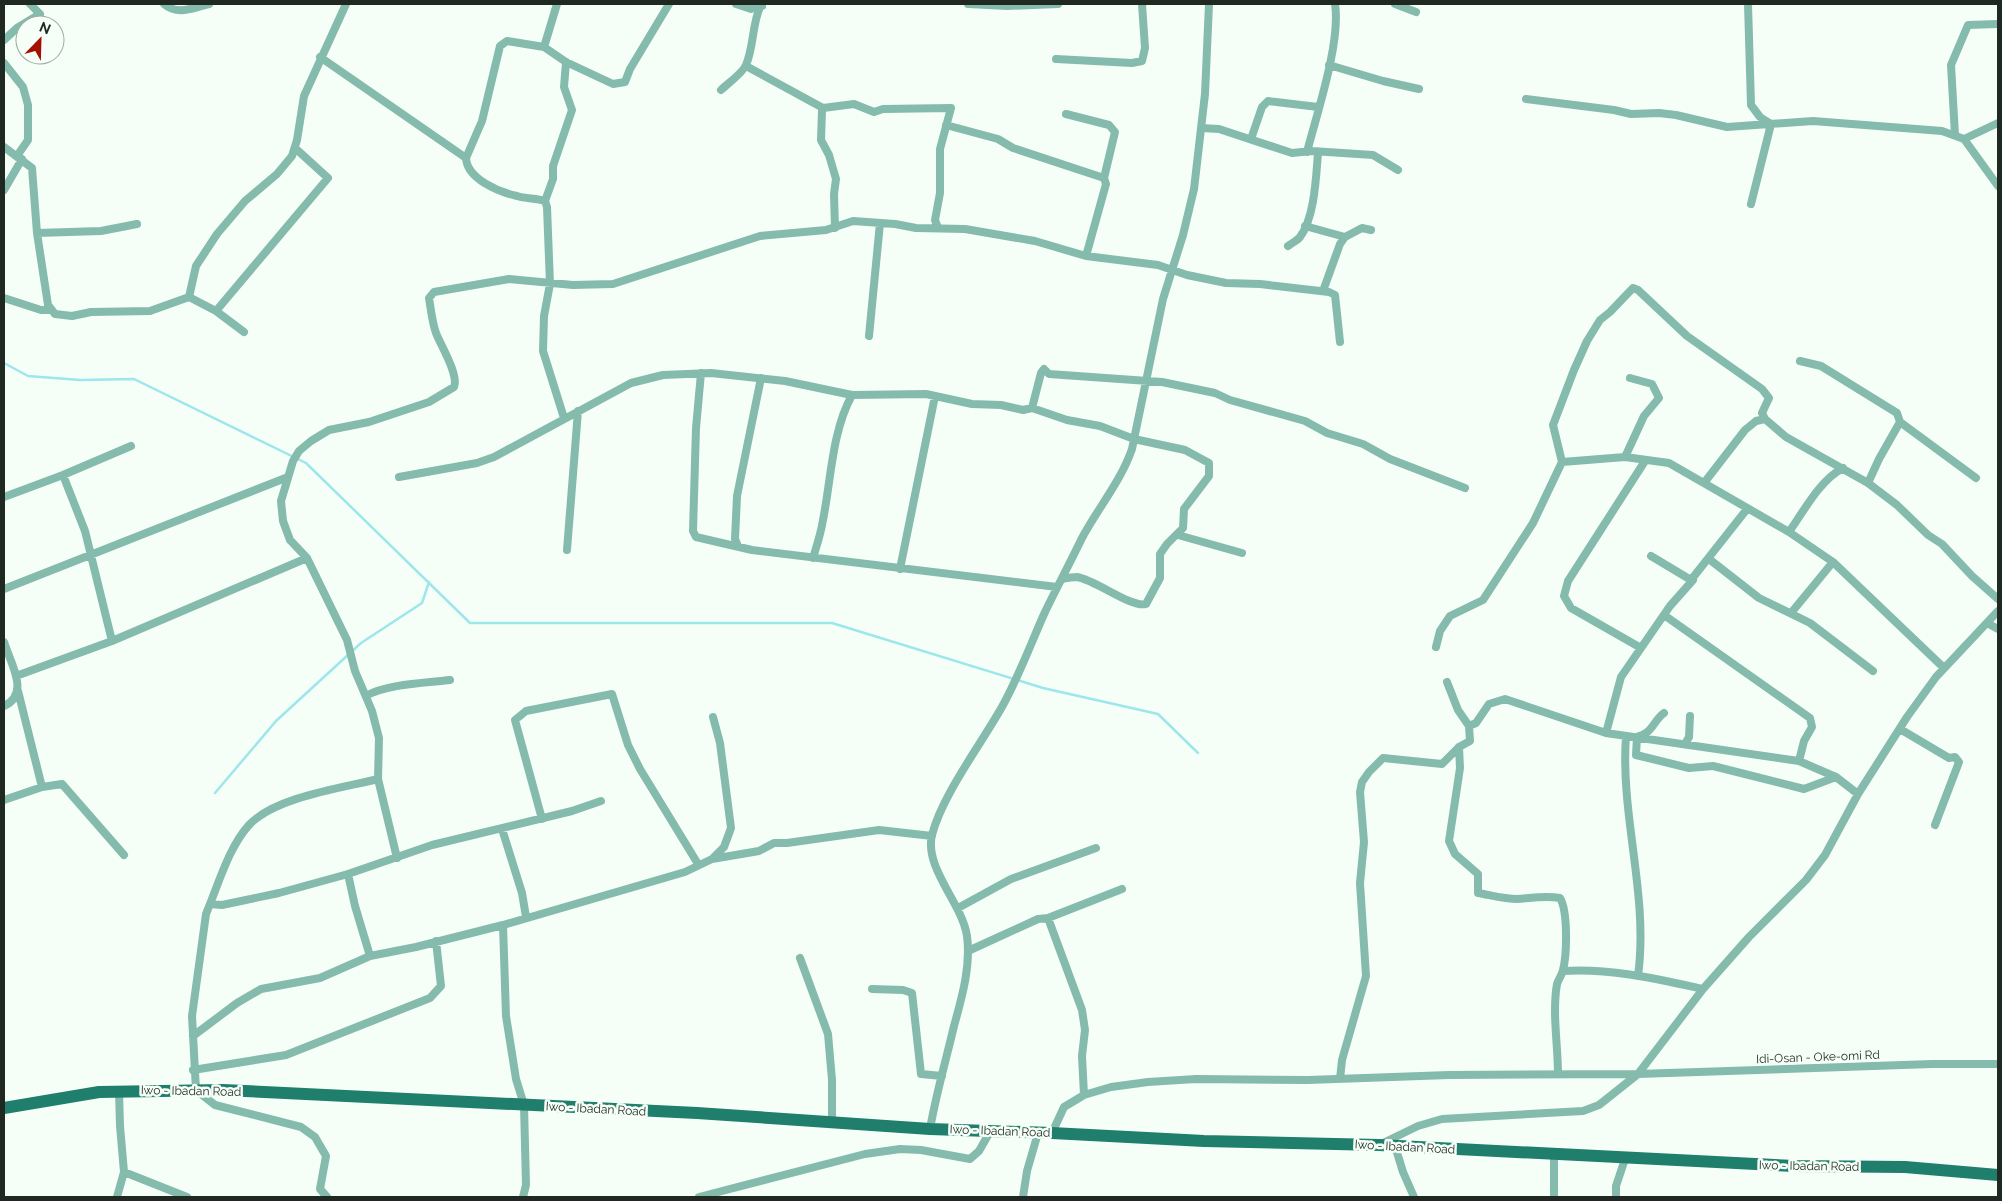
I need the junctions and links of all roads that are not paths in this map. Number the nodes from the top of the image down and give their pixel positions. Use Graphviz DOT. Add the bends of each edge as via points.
graph roads {
  1 [pos="30,4"];
  2 [pos="164,4"];
  3 [pos="208,4"];
  4 [pos="346,4"];
  5 [pos="557,4"];
  6 [pos="669,4"];
  7 [pos="736,4"];
  8 [pos="968,4"];
  9 [pos="1058,4"];
  10 [pos="1142,4"];
  11 [pos="1209,4"];
  12 [pos="1336,4"];
  13 [pos="1395,4"];
  14 [pos="1748,4"];
  15 [pos="762,5"];
  16 [pos="1007,5"];
  17 [pos="1416,12"];
  18 [pos="1998,24"];
  19 [pos="4,40"];
  20 [pos="544,47"];
  21 [pos="320,57"];
  22 [pos="1056,60"];
  23 [pos="566,62"];
  24 [pos="4,63"];
  25 [pos="1329,65"];
  26 [pos="746,66"];
  27 [pos="1419,89"];
  28 [pos="721,90"];
  29 [pos="1526,99"];
  30 [pos="1318,107"];
  31 [pos="823,108"];
  32 [pos="1066,114"];
  33 [pos="1998,123"];
  34 [pos="1771,124"];
  35 [pos="946,126"];
  36 [pos="1201,128"];
  37 [pos="1955,135"];
  38 [pos="1251,139"];
  39 [pos="1964,140"];
  40 [pos="4,147"];
  41 [pos="295,148"];
  42 [pos="1307,152"];
  43 [pos="1318,152"];
  44 [pos="19,157"];
  45 [pos="466,158"];
  46 [pos="1398,170"];
  47 [pos="1104,178"];
  48 [pos="1998,186"];
  49 [pos="4,190"];
  50 [pos="545,201"];
  51 [pos="1751,204"];
  52 [pos="880,223"];
  53 [pos="137,224"];
  54 [pos="1305,226"];
  55 [pos="835,228"];
  56 [pos="938,228"];
  57 [pos="1371,230"];
  58 [pos="38,233"];
  59 [pos="1345,237"];
  60 [pos="1288,246"];
  61 [pos="1086,256"];
  62 [pos="1173,269"];
  63 [pos="550,284"];
  64 [pos="1323,291"];
  65 [pos="189,297"];
  66 [pos="4,298"];
  67 [pos="50,310"];
  68 [pos="216,311"];
  69 [pos="244,332"];
  70 [pos="869,336"];
  71 [pos="1340,342"];
  72 [pos="1800,361"];
  73 [pos="700,373"];
  74 [pos="761,378"];
  75 [pos="1630,378"];
  76 [pos="1144,381"];
  77 [pos="852,395"];
  78 [pos="936,396"];
  79 [pos="1032,408"];
  80 [pos="578,410"];
  81 [pos="564,418"];
  82 [pos="1765,419"];
  83 [pos="1900,422"];
  84 [pos="1134,439"];
  85 [pos="131,446"];
  86 [pos="1625,457"];
  87 [pos="1645,461"];
  88 [pos="1562,462"];
  89 [pos="1842,468"];
  90 [pos="63,475"];
  91 [pos="288,477"];
  92 [pos="399,477"];
  93 [pos="1976,478"];
  94 [pos="1704,483"];
  95 [pos="1868,484"];
  96 [pos="1466,488"];
  97 [pos="4,497"];
  98 [pos="1747,509"];
  99 [pos="1789,532"];
  100 [pos="1178,535"];
  101 [pos="738,546"];
  102 [pos="567,550"];
  103 [pos="90,553"];
  104 [pos="1242,553"];
  105 [pos="1651,556"];
  106 [pos="307,558"];
  107 [pos="813,558"];
  108 [pos="1709,559"];
  109 [pos="1832,562"];
  110 [pos="900,570"];
  111 [pos="1062,579"];
  112 [pos="1692,580"];
  113 [pos="1058,587"];
  114 [pos="4,589"];
  115 [pos="1998,598"];
  116 [pos="1998,611"];
  117 [pos="1791,613"];
  118 [pos="1664,615"];
  119 [pos="1987,623"];
  120 [pos="1998,630"];
  121 [pos="112,641"];
  122 [pos="4,642"];
  123 [pos="1436,647"];
  124 [pos="1641,648"];
  125 [pos="1944,668"];
  126 [pos="1873,671"];
  127 [pos="16,676"];
  128 [pos="450,680"];
  129 [pos="1446,682"];
  130 [pos="18,691"];
  131 [pos="366,696"];
  132 [pos="4,706"];
  133 [pos="1664,713"];
  134 [pos="1690,716"];
  135 [pos="712,717"];
  136 [pos="1469,726"];
  137 [pos="1900,729"];
  138 [pos="1606,733"];
  139 [pos="1626,736"];
  140 [pos="1637,737"];
  141 [pos="1685,744"];
  142 [pos="1460,747"];
  143 [pos="1799,761"];
  144 [pos="1836,777"];
  145 [pos="378,779"];
  146 [pos="42,787"];
  147 [pos="1858,794"];
  148 [pos="4,800"];
  149 [pos="601,801"];
  150 [pos="542,819"];
  151 [pos="1935,825"];
  152 [pos="502,830"];
  153 [pos="932,836"];
  154 [pos="1096,848"];
  155 [pos="124,855"];
  156 [pos="398,858"];
  157 [pos="712,859"];
  158 [pos="698,864"];
  159 [pos="348,874"];
  160 [pos="1122,889"];
  161 [pos="210,904"];
  162 [pos="958,908"];
  163 [pos="526,917"];
  164 [pos="1048,918"];
  165 [pos="503,925"];
  166 [pos="436,941"];
  167 [pos="968,951"];
  168 [pos="370,956"];
  169 [pos="800,958"];
  170 [pos="1563,972"];
  171 [pos="1638,976"];
  172 [pos="872,989"];
  173 [pos="1703,989"];
  174 [pos="193,1036"];
  175 [pos="1998,1064"];
  176 [pos="193,1070"];
  177 [pos="1558,1074"];
  178 [pos="1638,1074"];
  179 [pos="942,1076"];
  180 [pos="1340,1079"];
  181 [pos="120,1090"];
  182 [pos="196,1090"];
  183 [pos="1084,1095"];
  184 [pos="524,1106"];
  185 [pos="4,1108"];
  186 [pos="832,1123"];
  187 [pos="930,1129"];
  188 [pos="991,1130"];
  189 [pos="1038,1133"];
  190 [pos="1052,1133"];
  191 [pos="1379,1146"];
  192 [pos="1395,1146"];
  193 [pos="1554,1155"];
  194 [pos="1625,1159"];
  195 [pos="124,1172"];
  196 [pos="1998,1175"];
  197 [pos="117,1197"];
  198 [pos="187,1197"];
  199 [pos="327,1197"];
  200 [pos="523,1197"];
  201 [pos="700,1197"];
  202 [pos="1023,1197"];
  203 [pos="1414,1197"];
  204 [pos="1554,1197"];
  205 [pos="1616,1197"];
  1 -- 19 [label="street" via="40,14"];
  2 -- 3 [label="street" via="176,11"];
  4 -- 21 [label="street"];
  5 -- 20 [label="street"];
  6 -- 23 [label="street" via="625,82 613,84"];
  7 -- 15 [label="street" via="751,9"];
  8 -- 16 [label="street"];
  9 -- 16 [label="street"];
  10 -- 22 [label="street" via="1146,48 1142,61"];
  11 -- 36 [label="street"];
  12 -- 25 [label="street" via="1337,20"];
  13 -- 17 [label="street"];
  14 -- 34 [label="street" via="1751,105 1760,118"];
  15 -- 26 [label="street" via="756,17"];
  18 -- 37 [label="street" via="1968,25 1952,64"];
  20 -- 23 [label="street"];
  20 -- 45 [label="street" via="508,41 500,46 482,121"];
  21 -- 41 [label="street" via="304,96"];
  21 -- 45 [label="street"];
  23 -- 50 [label="street" via="564,87 572,110"];
  24 -- 44 [label="street" via="23,87 28,105 28,140"];
  25 -- 27 [label="street"];
  25 -- 30 [label="street"];
  26 -- 28 [label="street"];
  26 -- 31 [label="street"];
  29 -- 34 [label="street" via="1630,114 1676,115 1726,127"];
  30 -- 38 [label="street" via="1268,101 1262,107"];
  30 -- 42 [label="street"];
  31 -- 35 [label="street" via="854,104 874,112 944,106 951,108"];
  31 -- 55 [label="street" via="821,140 836,178"];
  32 -- 47 [label="street" via="1109,125 1115,132"];
  33 -- 39 [label="street"];
  34 -- 37 [label="street" via="1813,121 1880,125"];
  34 -- 51 [label="street"];
  35 -- 47 [label="street" via="998,139 1014,148"];
  35 -- 56 [label="street" via="940,149 940,193 935,220"];
  36 -- 38 [label="street" via="1219,129"];
  36 -- 62 [label="street" via="1192,197"];
  37 -- 39 [label="street"];
  38 -- 42 [label="street" via="1292,153"];
  39 -- 48 [label="street"];
  40 -- 44 [label="street"];
  41 -- 65 [label="street" via="289,162 246,201 217,234 196,266"];
  41 -- 68 [label="street" via="328,178"];
  42 -- 43 [label="street"];
  43 -- 46 [label="street" via="1373,155"];
  43 -- 54 [label="street" via="1316,190"];
  44 -- 49 [label="street"];
  44 -- 58 [label="street" via="32,168"];
  45 -- 50 [label="street" via="468,168 475,176 494,188"];
  47 -- 61 [label="street" via="1106,184"];
  50 -- 63 [label="street"];
  52 -- 55 [label="street" via="853,221"];
  52 -- 56 [label="street"];
  52 -- 70 [label="street"];
  53 -- 58 [label="street" via="100,231"];
  54 -- 59 [label="street"];
  54 -- 60 [label="street" via="1300,237"];
  55 -- 63 [label="street" via="760,236 613,284"];
  56 -- 61 [label="street" via="965,229 1035,241"];
  57 -- 59 [label="street" via="1362,228"];
  58 -- 67 [label="street"];
  59 -- 64 [label="street"];
  61 -- 62 [label="street"];
  62 -- 64 [label="street" via="1226,283"];
  62 -- 76 [label="street"];
  63 -- 81 [label="street" via="544,316 543,351"];
  63 -- 91 [label="street" via="508,279 434,292 429,298 431,312 455,377 454,388 430,402 369,422 329,430 299,450"];
  64 -- 71 [label="street" via="1335,295"];
  65 -- 67 [label="street" via="150,310 62,316"];
  65 -- 68 [label="street"];
  66 -- 67 [label="street"];
  68 -- 69 [label="street"];
  72 -- 83 [label="street" via="1821,366 1890,408 1897,413"];
  73 -- 74 [label="street"];
  73 -- 80 [label="street" via="663,375 631,383"];
  73 -- 101 [label="street" via="693,531 696,537"];
  74 -- 77 [label="street"];
  74 -- 101 [label="street" via="737,496 735,539"];
  75 -- 86 [label="street" via="1652,384 1659,398 1644,416"];
  76 -- 79 [label="street" via="1049,374 1044,369 1040,373"];
  76 -- 84 [label="street"];
  76 -- 96 [label="street" via="1215,393 1305,421 1327,433 1363,444 1390,459"];
  77 -- 78 [label="street"];
  77 -- 107 [label="street" via="846,405 835,450 823,523"];
  78 -- 79 [label="street" via="972,404 1001,404 1023,410"];
  78 -- 110 [label="street"];
  79 -- 84 [label="street" via="1067,420 1100,426"];
  80 -- 81 [label="street"];
  80 -- 102 [label="street"];
  81 -- 92 [label="street" via="520,445 486,460"];
  82 -- 88 [label="street" via="1762,413 1769,398 1762,389 1688,336 1633,288 1600,320 1574,370 1554,425"];
  82 -- 89 [label="street" via="1786,437"];
  82 -- 94 [label="street" via="1756,421 1745,430"];
  83 -- 93 [label="street"];
  83 -- 95 [label="street"];
  84 -- 100 [label="street" via="1185,450 1209,463 1209,476 1187,504 1183,528"];
  84 -- 111 [label="street" via="1127,462"];
  85 -- 90 [label="street"];
  86 -- 87 [label="street"];
  86 -- 88 [label="street"];
  87 -- 94 [label="street" via="1669,463"];
  87 -- 124 [label="street" via="1568,581 1564,596 1571,608"];
  88 -- 123 [label="street" via="1533,523 1483,600 1450,616 1440,631"];
  89 -- 95 [label="street"];
  89 -- 99 [label="street" via="1829,478"];
  90 -- 97 [label="street"];
  90 -- 103 [label="street"];
  91 -- 103 [label="street"];
  91 -- 106 [label="street" via="280,501 283,521 290,540"];
  94 -- 98 [label="street"];
  95 -- 115 [label="street" via="1942,544"];
  98 -- 99 [label="street"];
  98 -- 108 [label="street"];
  99 -- 109 [label="street"];
  100 -- 104 [label="street"];
  100 -- 111 [label="street" via="1166,544 1160,554 1160,578 1146,604 1135,604 1113,591 1076,577"];
  101 -- 107 [label="street"];
  103 -- 114 [label="street"];
  103 -- 121 [label="street"];
  105 -- 112 [label="street"];
  106 -- 121 [label="street"];
  106 -- 131 [label="street" via="347,640"];
  107 -- 110 [label="street"];
  108 -- 112 [label="street"];
  108 -- 117 [label="street" via="1759,598"];
  109 -- 117 [label="street"];
  109 -- 125 [label="street"];
  110 -- 113 [label="street"];
  111 -- 113 [label="street"];
  112 -- 118 [label="street"];
  113 -- 153 [label="street" via="1004,704 947,800"];
  116 -- 119 [label="street"];
  117 -- 126 [label="street" via="1810,623"];
  118 -- 124 [label="street"];
  118 -- 143 [label="street" via="1810,718 1812,727"];
  119 -- 120 [label="street"];
  119 -- 125 [label="street"];
  121 -- 127 [label="street"];
  122 -- 127 [label="street"];
  124 -- 138 [label="street" via="1621,677"];
  125 -- 137 [label="street"];
  127 -- 130 [label="street"];
  128 -- 131 [label="street" via="373,692"];
  129 -- 136 [label="street"];
  130 -- 132 [label="street" via="15,698"];
  130 -- 146 [label="street"];
  131 -- 145 [label="street" via="379,738"];
  133 -- 140 [label="street" via="1658,717 1652,730"];
  134 -- 141 [label="street" via="1689,737"];
  135 -- 157 [label="street" via="720,743 731,828 724,847"];
  136 -- 138 [label="street" via="1476,723 1489,704 1505,699"];
  136 -- 142 [label="street" via="1470,741"];
  137 -- 147 [label="street"];
  137 -- 151 [label="street" via="1959,762"];
  138 -- 139 [label="street"];
  139 -- 140 [label="street"];
  139 -- 171 [label="street" via="1624,766 1642,930"];
  140 -- 141 [label="street"];
  140 -- 144 [label="street" via="1636,755 1688,768 1713,766 1804,789"];
  141 -- 143 [label="street"];
  142 -- 170 [label="street" via="1449,841 1455,854 1478,874 1478,893 1518,899 1529,896 1560,898 1564,905"];
  142 -- 180 [label="street" via="1442,764 1383,758 1362,782 1364,842 1360,883 1366,976 1342,1060"];
  143 -- 144 [label="street"];
  144 -- 147 [label="street"];
  145 -- 156 [label="street"];
  145 -- 161 [label="street" via="277,806 249,825 230,856"];
  146 -- 148 [label="street"];
  146 -- 155 [label="street" via="62,784 68,788"];
  147 -- 173 [label="street" via="1825,855 1806,880"];
  149 -- 150 [label="street"];
  150 -- 152 [label="street"];
  150 -- 158 [label="street" via="515,720 526,711 612,694 628,745 640,769"];
  152 -- 156 [label="street" via="432,845"];
  152 -- 163 [label="street" via="522,893"];
  153 -- 157 [label="street" via="893,831 857,832 774,843 759,850"];
  153 -- 162 [label="street" via="931,848 937,868"];
  154 -- 162 [label="street" via="1011,879"];
  156 -- 159 [label="street"];
  157 -- 158 [label="street"];
  158 -- 163 [label="street" via="685,872"];
  159 -- 161 [label="street" via="279,893 222,905"];
  159 -- 168 [label="street"];
  160 -- 164 [label="street"];
  161 -- 174 [label="street" via="192,1016"];
  162 -- 167 [label="street" via="967,934"];
  163 -- 165 [label="street"];
  164 -- 167 [label="street" via="1038,918"];
  164 -- 183 [label="street" via="1082,1010 1085,1030 1082,1056"];
  165 -- 166 [label="street"];
  165 -- 184 [label="street" via="506,1016 516,1079"];
  166 -- 168 [label="street"];
  166 -- 176 [label="street" via="441,986 430,998 286,1055"];
  167 -- 179 [label="street" via="962,995"];
  168 -- 174 [label="street" via="320,978 261,989"];
  169 -- 186 [label="street" via="828,1034"];
  170 -- 171 [label="street" via="1583,970"];
  170 -- 177 [label="street" via="1557,983"];
  171 -- 173 [label="street"];
  172 -- 179 [label="street" via="912,993 921,1074"];
  173 -- 178 [label="street"];
  174 -- 176 [label="street"];
  175 -- 178 [label="street, Idi-Osan - Oke-omi Rd"];
  176 -- 182 [label="street"];
  177 -- 178 [label="street, Idi-Osan - Oke-omi Rd"];
  177 -- 180 [label="street, Idi-Osan - Oke-omi Rd"];
  178 -- 191 [label="street" via="1599,1105 1582,1111 1442,1119 1418,1126"];
  179 -- 187 [label="street"];
  180 -- 183 [label="street, Idi-Osan - Oke-omi Rd" via="1196,1079 1120,1086"];
  181 -- 182 [label="main road, Iwo - Ibadan Road"];
  181 -- 185 [label="main road, Iwo - Ibadan Road" via="62,1096"];
  181 -- 195 [label="street"];
  182 -- 184 [label="main road, Iwo - Ibadan Road"];
  182 -- 199 [label="street" via="215,1105 301,1127 315,1136 326,1156 320,1189"];
  183 -- 190 [label="street, Idi-Osan - Oke-omi Rd" via="1064,1107"];
  184 -- 186 [label="main road, Iwo - Ibadan Road" via="697,1113"];
  184 -- 200 [label="street" via="526,1185"];
  186 -- 187 [label="main road, Iwo - Ibadan Road"];
  187 -- 188 [label="main road, Iwo - Ibadan Road"];
  188 -- 189 [label="main road, Iwo - Ibadan Road"];
  188 -- 201 [label="street" via="970,1160 900,1148 865,1154"];
  189 -- 190 [label="main road, Iwo - Ibadan Road"];
  189 -- 202 [label="street"];
  190 -- 191 [label="main road, Iwo - Ibadan Road"];
  191 -- 192 [label="main road, Iwo - Ibadan Road"];
  192 -- 193 [label="main road, Iwo - Ibadan Road"];
  192 -- 203 [label="street" via="1402,1172"];
  193 -- 194 [label="main road, Iwo - Ibadan Road"];
  193 -- 204 [label="street"];
  194 -- 196 [label="main road, Iwo - Ibadan Road" via="1905,1167"];
  194 -- 205 [label="street" via="1616,1186"];
  195 -- 197 [label="street"];
  195 -- 198 [label="street"];
}
